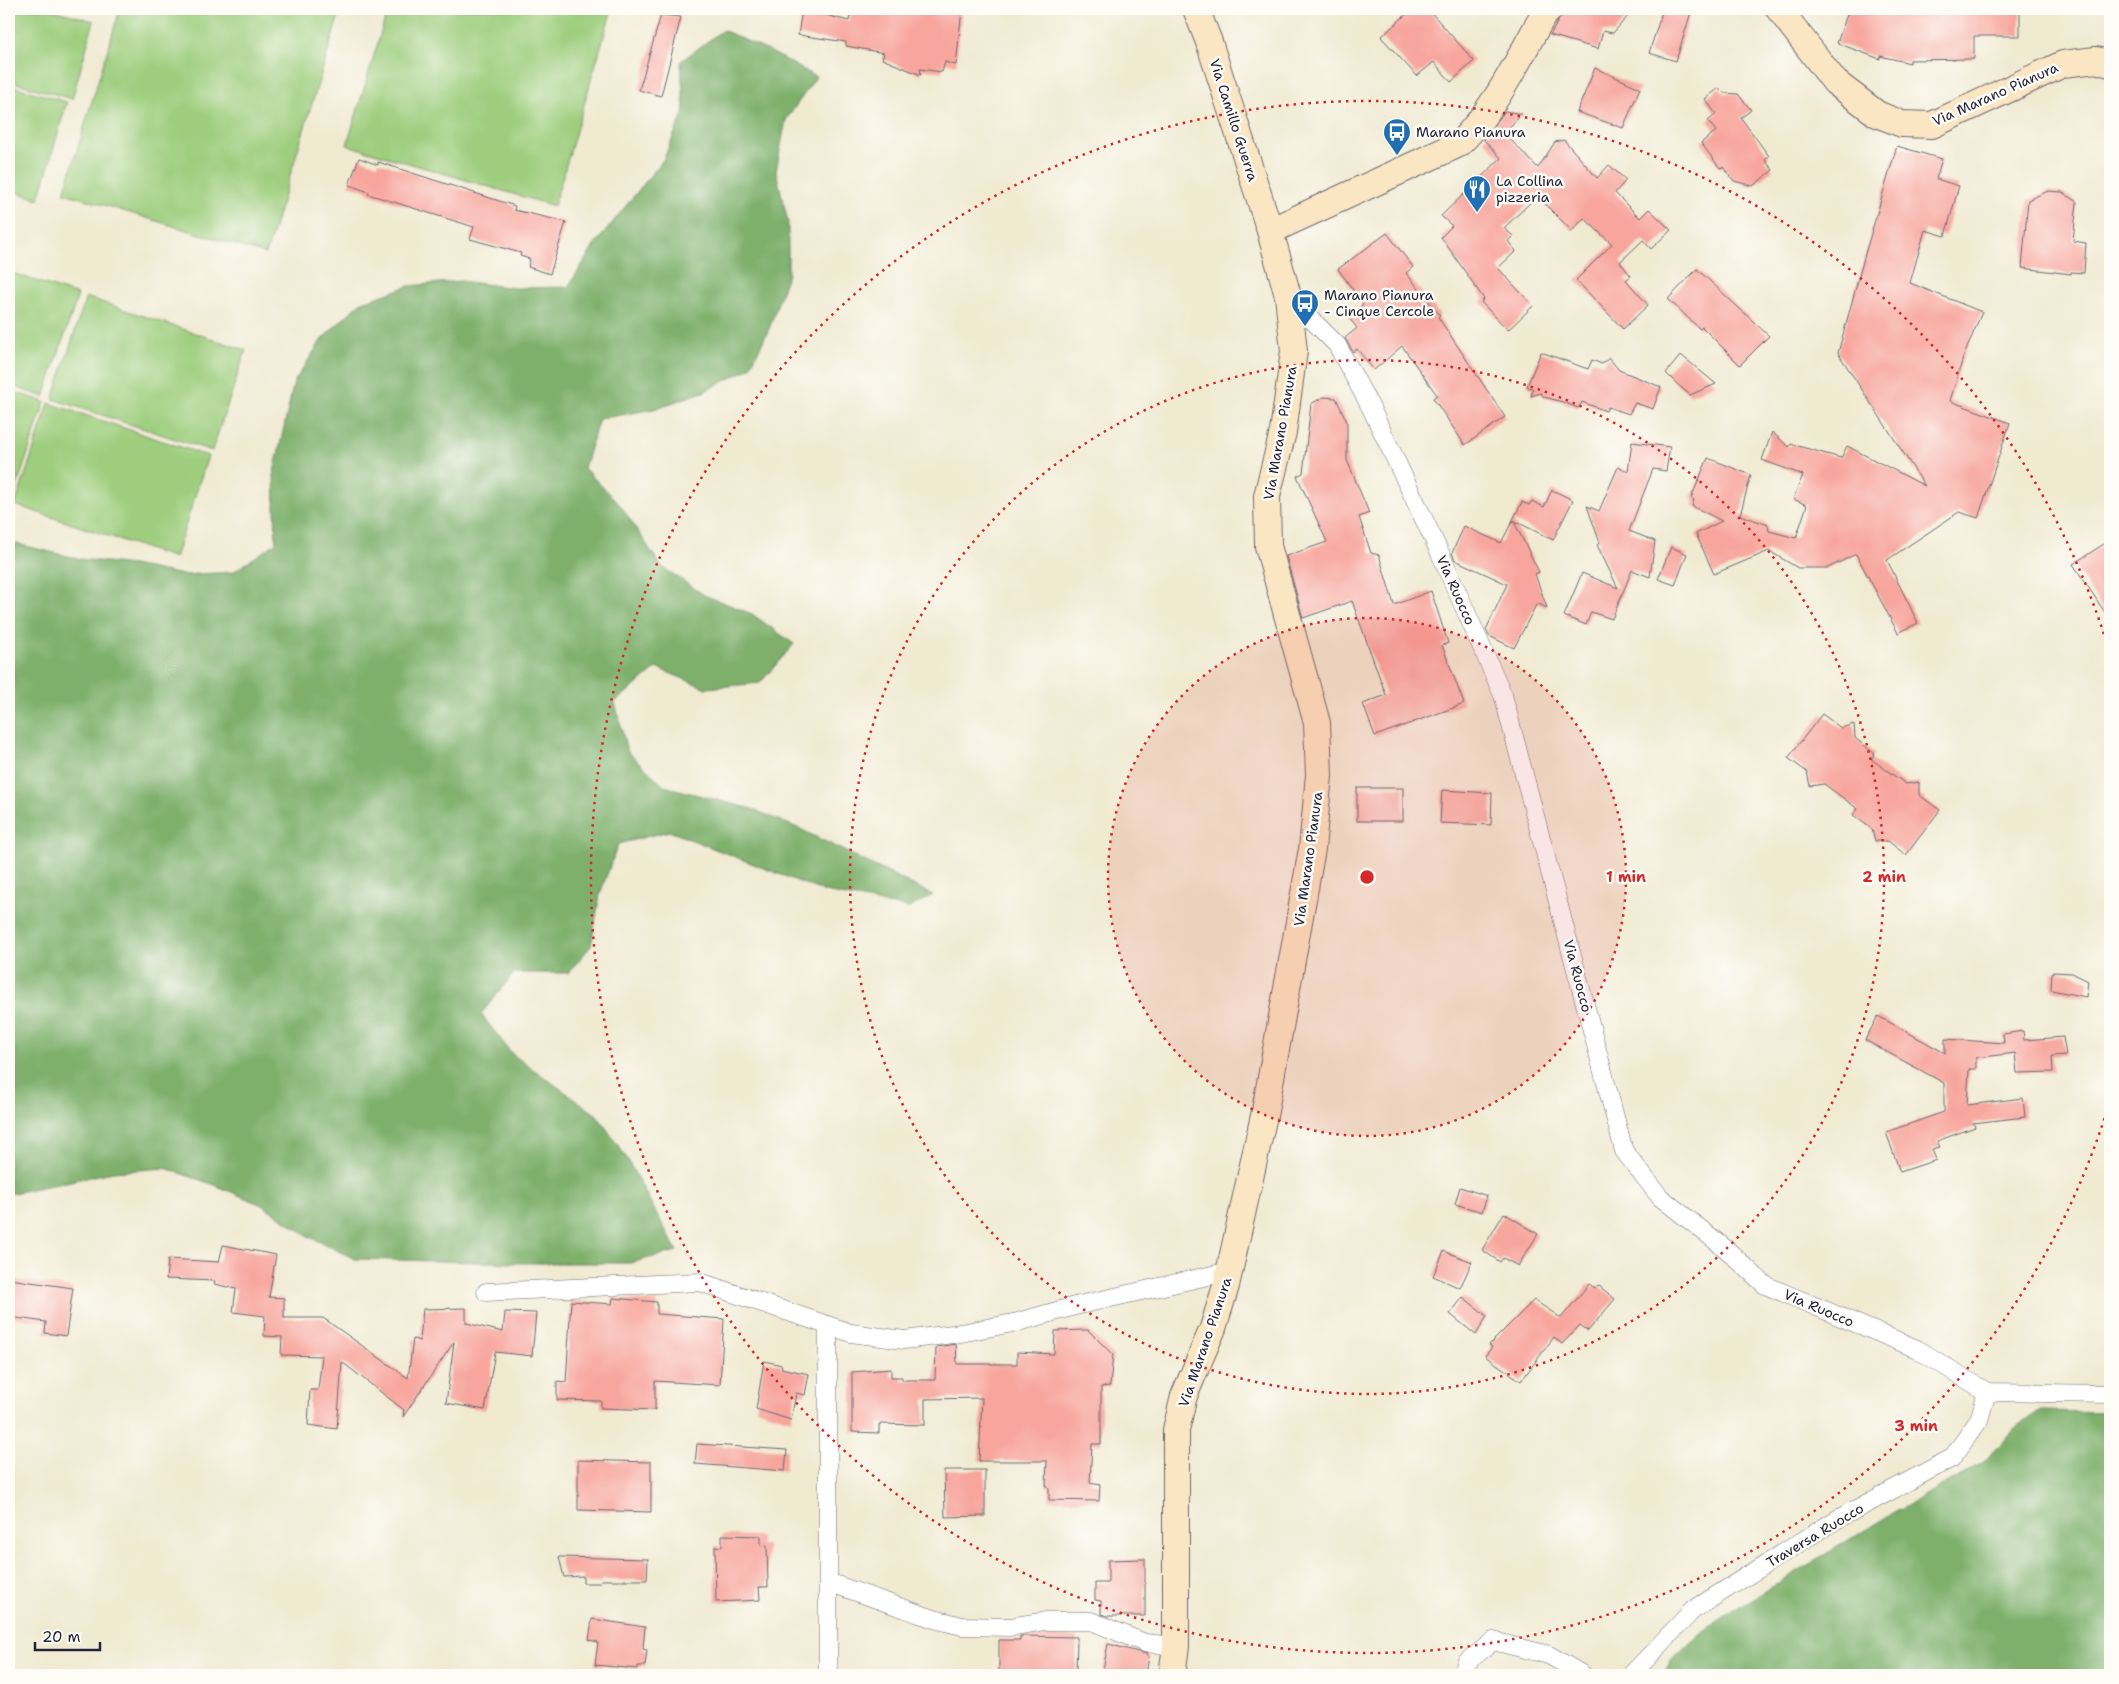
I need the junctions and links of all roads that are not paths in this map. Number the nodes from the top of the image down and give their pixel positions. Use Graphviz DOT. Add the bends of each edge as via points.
graph roads {
  1 [pos="1196,9"];
  2 [pos="1550,9"];
  3 [pos="1779,9"];
  4 [pos="2110,64"];
  5 [pos="1270,231"];
  6 [pos="1288,296"];
  7 [pos="1230,1271"];
  8 [pos="486,1292"];
  9 [pos="828,1326"];
  10 [pos="1987,1392"];
  11 [pos="2110,1394"];
  12 [pos="828,1582"];
  13 [pos="1176,1646"];
  14 [pos="828,1675"];
  15 [pos="1172,1675"];
  16 [pos="1464,1675"];
  17 [pos="1583,1675"];
  18 [pos="1631,1675"];
  1 -- 5 [label="street, Via Camillo Guerra"];
  2 -- 5 [label="street" via="1492,106 1459,144"];
  3 -- 4 [label="street, Via Marano Pianura" via="1834,82 1877,114 1902,124 1932,125 2063,64 2096,60"];
  5 -- 6 [label="street, Via Marano Pianura"];
  6 -- 7 [label="street, Via Marano Pianura" via="1294,351 1283,432 1267,496 1268,546 1317,723 1320,775 1312,849 1265,1111"];
  6 -- 10 [label="street, Via Ruocco" via="1337,345 1370,406 1503,695 1624,1150 1660,1197 1766,1285 1917,1349"];
  7 -- 9 [label="street" via="1018,1322 904,1340 851,1333"];
  7 -- 13 [label="street, Via Marano Pianura" via="1212,1328 1184,1396 1176,1430"];
  8 -- 9 [label="street" via="700,1282"];
  9 -- 12 [label="street"];
  10 -- 11 [label="street"];
  10 -- 18 [label="street, Traversa Ruocco" via="1979,1420 1952,1458 1834,1521 1693,1610"];
  12 -- 13 [label="street" via="962,1626 1010,1627 1046,1621 1091,1621 1145,1643"];
  12 -- 14 [label="street"];
  13 -- 15 [label="street, Via Marano Pianura"];
  16 -- 17 [label="street" via="1466,1663 1494,1640 1549,1655"];
}
